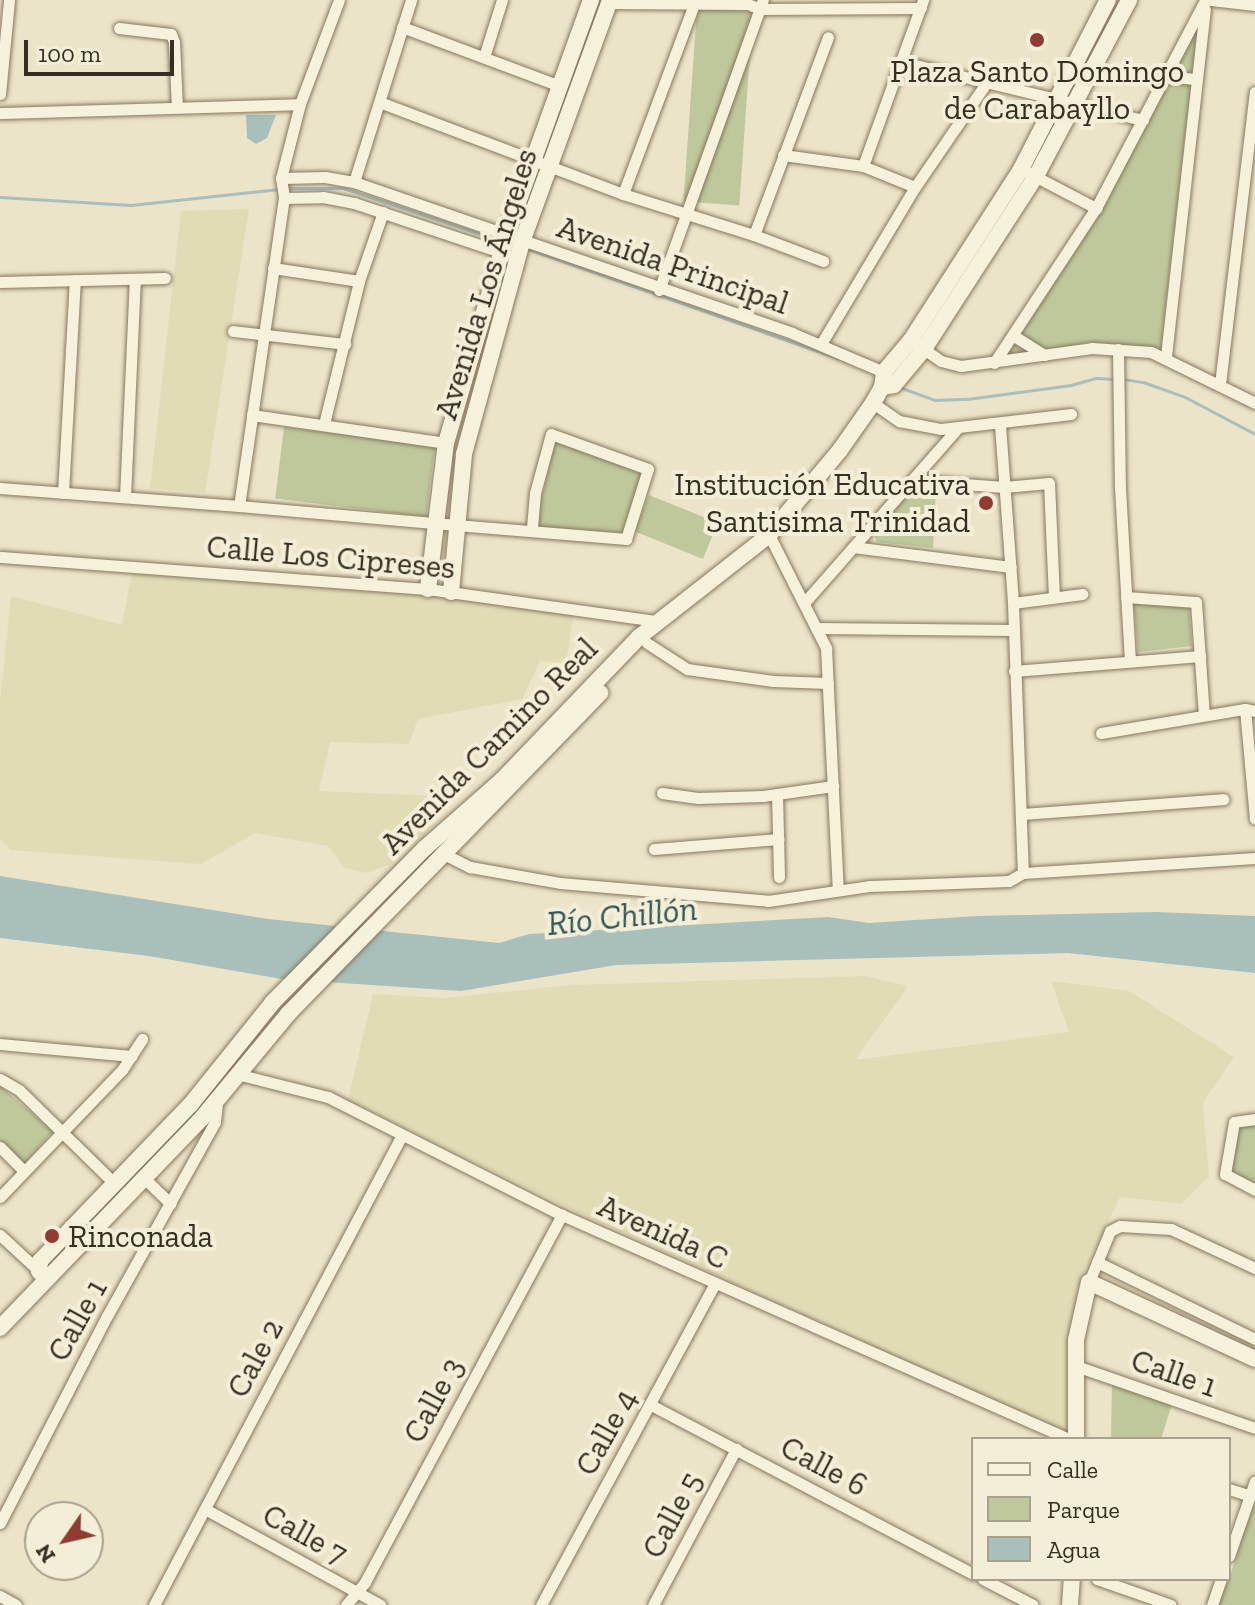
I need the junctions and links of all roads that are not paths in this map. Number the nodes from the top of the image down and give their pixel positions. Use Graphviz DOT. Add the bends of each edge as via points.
graph roads {
  1 [pos="9,0"];
  2 [pos="339,0"];
  3 [pos="411,0"];
  4 [pos="502,0"];
  5 [pos="591,0"];
  6 [pos="1108,0"];
  7 [pos="1129,0"];
  8 [pos="1207,0"];
  9 [pos="610,2"];
  10 [pos="694,4"];
  11 [pos="922,4"];
  12 [pos="762,5"];
  13 [pos="1255,5"];
  14 [pos="402,27"];
  15 [pos="119,28"];
  16 [pos="828,37"];
  17 [pos="484,57"];
  18 [pos="903,62"];
  19 [pos="1166,76"];
  20 [pos="1197,79"];
  21 [pos="987,82"];
  22 [pos="560,86"];
  23 [pos="1255,92"];
  24 [pos="0,94"];
  25 [pos="1058,99"];
  26 [pos="382,103"];
  27 [pos="1075,103"];
  28 [pos="300,104"];
  29 [pos="177,107"];
  30 [pos="0,113"];
  31 [pos="1143,120"];
  32 [pos="783,155"];
  33 [pos="542,163"];
  34 [pos="863,166"];
  35 [pos="1029,172"];
  36 [pos="281,178"];
  37 [pos="354,182"];
  38 [pos="915,187"];
  39 [pos="623,194"];
  40 [pos="284,198"];
  41 [pos="1096,208"];
  42 [pos="383,212"];
  43 [pos="686,214"];
  44 [pos="754,235"];
  45 [pos="512,247"];
  46 [pos="823,261"];
  47 [pos="273,268"];
  48 [pos="165,278"];
  49 [pos="135,279"];
  50 [pos="75,280"];
  51 [pos="359,281"];
  52 [pos="0,282"];
  53 [pos="659,290"];
  54 [pos="233,331"];
  55 [pos="263,336"];
  56 [pos="1014,336"];
  57 [pos="345,344"];
  58 [pos="821,344"];
  59 [pos="918,344"];
  60 [pos="1118,349"];
  61 [pos="1044,355"];
  62 [pos="1166,356"];
  63 [pos="994,363"];
  64 [pos="883,380"];
  65 [pos="1220,384"];
  66 [pos="873,403"];
  67 [pos="1255,403"];
  68 [pos="1071,414"];
  69 [pos="252,415"];
  70 [pos="324,424"];
  71 [pos="1000,425"];
  72 [pos="958,428"];
  73 [pos="446,443"];
  74 [pos="912,480"];
  75 [pos="1004,487"];
  76 [pos="0,488"];
  77 [pos="63,493"];
  78 [pos="125,497"];
  79 [pos="239,506"];
  80 [pos="436,522"];
  81 [pos="456,525"];
  82 [pos="532,531"];
  83 [pos="763,540"];
  84 [pos="853,547"];
  85 [pos="0,557"];
  86 [pos="1011,567"];
  87 [pos="428,589"];
  88 [pos="451,592"];
  89 [pos="1082,594"];
  90 [pos="1054,597"];
  91 [pos="1126,597"];
  92 [pos="804,603"];
  93 [pos="1013,603"];
  94 [pos="657,621"];
  95 [pos="816,628"];
  96 [pos="1013,630"];
  97 [pos="647,643"];
  98 [pos="1200,656"];
  99 [pos="1130,661"];
  100 [pos="1014,671"];
  101 [pos="828,683"];
  102 [pos="1250,710"];
  103 [pos="1204,715"];
  104 [pos="1101,733"];
  105 [pos="1253,780"];
  106 [pos="833,786"];
  107 [pos="662,793"];
  108 [pos="777,794"];
  109 [pos="1223,799"];
  110 [pos="1021,814"];
  111 [pos="1255,819"];
  112 [pos="779,839"];
  113 [pos="654,849"];
  114 [pos="443,858"];
  115 [pos="1255,858"];
  116 [pos="1023,873"];
  117 [pos="779,877"];
  118 [pos="838,890"];
  119 [pos="142,1039"];
  120 [pos="0,1044"];
  121 [pos="131,1056"];
  122 [pos="237,1074"];
  123 [pos="0,1079"];
  124 [pos="217,1099"];
  125 [pos="1255,1119"];
  126 [pos="61,1132"];
  127 [pos="402,1135"];
  128 [pos="0,1147"];
  129 [pos="24,1171"];
  130 [pos="144,1178"];
  131 [pos="115,1184"];
  132 [pos="1255,1190"];
  133 [pos="0,1197"];
  134 [pos="171,1204"];
  135 [pos="562,1215"];
  136 [pos="0,1235"];
  137 [pos="1097,1262"];
  138 [pos="1255,1268"];
  139 [pos="43,1275"];
  140 [pos="1089,1282"];
  141 [pos="715,1283"];
  142 [pos="0,1328"];
  143 [pos="1255,1339"];
  144 [pos="1255,1359"];
  145 [pos="1076,1366"];
  146 [pos="651,1405"];
  147 [pos="1255,1428"];
  148 [pos="1076,1437"];
  149 [pos="1078,1437"];
  150 [pos="736,1449"];
  151 [pos="1255,1481"];
  152 [pos="1231,1490"];
  153 [pos="1250,1496"];
  154 [pos="205,1509"];
  155 [pos="0,1523"];
  156 [pos="1231,1550"];
  157 [pos="971,1573"];
  158 [pos="987,1581"];
  159 [pos="1072,1581"];
  160 [pos="1103,1581"];
  161 [pos="1220,1581"];
  162 [pos="356,1592"];
  163 [pos="0,1596"];
  164 [pos="16,1605"];
  165 [pos="154,1605"];
  166 [pos="346,1605"];
  167 [pos="380,1605"];
  168 [pos="541,1605"];
  169 [pos="653,1605"];
  170 [pos="1033,1605"];
  171 [pos="1070,1605"];
  172 [pos="1171,1605"];
  173 [pos="1212,1605"];
  1 -- 24 [label="street"];
  2 -- 28 [label="street"];
  3 -- 14 [label="street"];
  4 -- 17 [label="street"];
  5 -- 22 [label="main road, Avenida Los Ángeles"];
  6 -- 25 [label="main road, Avenida Camino Real"];
  7 -- 27 [label="main road, Avenida Camino Real"];
  8 -- 13 [label="street"];
  8 -- 19 [label="street"];
  8 -- 20 [label="street"];
  9 -- 10 [label="street"];
  9 -- 33 [label="main road, Avenida Los Ángeles"];
  10 -- 12 [label="street"];
  10 -- 39 [label="street"];
  11 -- 12 [label="street"];
  11 -- 18 [label="street"];
  12 -- 43 [label="street"];
  14 -- 17 [label="street"];
  14 -- 26 [label="street"];
  15 -- 29 [label="street" via="171,34"];
  16 -- 32 [label="street"];
  17 -- 22 [label="street"];
  18 -- 21 [label="street"];
  18 -- 34 [label="street"];
  19 -- 20 [label="street"];
  19 -- 31 [label="street"];
  20 -- 62 [label="street"];
  21 -- 25 [label="street"];
  21 -- 38 [label="street"];
  22 -- 33 [label="main road, Avenida Los Ángeles"];
  23 -- 65 [label="street"];
  25 -- 27 [label="street"];
  25 -- 35 [label="main road, Avenida Camino Real"];
  26 -- 33 [label="street"];
  26 -- 37 [label="street"];
  27 -- 31 [label="street"];
  27 -- 35 [label="main road, Avenida Camino Real"];
  28 -- 29 [label="street"];
  28 -- 36 [label="street"];
  29 -- 30 [label="street"];
  31 -- 41 [label="street"];
  32 -- 34 [label="street"];
  32 -- 44 [label="street"];
  33 -- 39 [label="street"];
  33 -- 45 [label="main road, Avenida Los Ángeles"];
  34 -- 38 [label="street"];
  35 -- 41 [label="street"];
  35 -- 59 [label="main road, Avenida Camino Real"];
  36 -- 37 [label="street, Avenida Principal"];
  36 -- 40 [label="street"];
  37 -- 45 [label="street, Avenida Principal"];
  38 -- 58 [label="street"];
  39 -- 43 [label="street"];
  40 -- 42 [label="street, Avenida Principal" via="323,197"];
  40 -- 47 [label="street"];
  41 -- 56 [label="street"];
  42 -- 45 [label="street, Avenida Principal"];
  42 -- 51 [label="street"];
  43 -- 44 [label="street"];
  43 -- 53 [label="street"];
  44 -- 46 [label="street"];
  45 -- 53 [label="street, Avenida Principal"];
  45 -- 73 [label="main road, Avenida Los Ángeles"];
  45 -- 81 [label="main road, Avenida Los Ángeles" via="464,454"];
  47 -- 51 [label="street"];
  47 -- 55 [label="street"];
  48 -- 49 [label="street"];
  49 -- 50 [label="street"];
  49 -- 78 [label="street"];
  50 -- 52 [label="street"];
  50 -- 77 [label="street"];
  51 -- 57 [label="street"];
  53 -- 58 [label="street, Avenida Principal"];
  54 -- 55 [label="street"];
  55 -- 57 [label="street"];
  55 -- 69 [label="street"];
  56 -- 61 [label="street"];
  56 -- 63 [label="street"];
  57 -- 70 [label="street"];
  58 -- 64 [label="street, Avenida Principal"];
  59 -- 63 [label="street" via="949,365"];
  59 -- 64 [label="main road, Avenida Camino Real" via="894,385"];
  60 -- 61 [label="street"];
  60 -- 62 [label="street"];
  60 -- 91 [label="street"];
  61 -- 63 [label="street"];
  62 -- 65 [label="street"];
  64 -- 66 [label="main road, Avenida Camino Real"];
  65 -- 67 [label="street"];
  66 -- 72 [label="street" via="915,427"];
  66 -- 83 [label="main road, Avenida Camino Real"];
  68 -- 71 [label="street"];
  69 -- 70 [label="street"];
  69 -- 79 [label="street"];
  70 -- 73 [label="street"];
  71 -- 72 [label="street"];
  71 -- 75 [label="street"];
  72 -- 74 [label="street"];
  73 -- 80 [label="main road, Avenida Los Ángeles"];
  74 -- 75 [label="street"];
  74 -- 84 [label="street"];
  75 -- 86 [label="street"];
  75 -- 90 [label="street" via="1049,483"];
  76 -- 77 [label="street"];
  77 -- 78 [label="street"];
  78 -- 79 [label="street"];
  79 -- 80 [label="street"];
  80 -- 81 [label="street"];
  80 -- 87 [label="main road, Avenida Los Ángeles"];
  81 -- 82 [label="street"];
  81 -- 88 [label="main road, Avenida Los Ángeles"];
  82 -- 82 [label="street" via="535,493 551,434 648,469 626,539"];
  83 -- 92 [label="street"];
  83 -- 94 [label="main road, Avenida Camino Real"];
  83 -- 97 [label="main road, Avenida Camino Real" via="732,576"];
  84 -- 86 [label="street"];
  84 -- 92 [label="street"];
  85 -- 87 [label="street, Calle Los Cipreses"];
  86 -- 93 [label="street"];
  87 -- 88 [label="street, Calle Los Cipreses"];
  88 -- 94 [label="street, Calle Los Cipreses"];
  89 -- 90 [label="street"];
  90 -- 93 [label="street"];
  91 -- 98 [label="street" via="1196,602"];
  91 -- 99 [label="street"];
  92 -- 95 [label="street"];
  93 -- 96 [label="street"];
  94 -- 131 [label="main road, Avenida Camino Real" via="273,1002 191,1104"];
  95 -- 96 [label="street"];
  95 -- 101 [label="street" via="826,648"];
  96 -- 100 [label="street"];
  97 -- 101 [label="street" via="687,669"];
  97 -- 114 [label="main road, Avenida Camino Real"];
  98 -- 99 [label="street"];
  98 -- 103 [label="street"];
  99 -- 100 [label="street"];
  100 -- 110 [label="street"];
  101 -- 106 [label="street"];
  102 -- 103 [label="street"];
  102 -- 105 [label="street"];
  103 -- 104 [label="street"];
  105 -- 111 [label="street"];
  106 -- 108 [label="street"];
  106 -- 118 [label="street"];
  107 -- 108 [label="street" via="698,798"];
  108 -- 112 [label="street"];
  109 -- 110 [label="street"];
  110 -- 116 [label="street"];
  112 -- 113 [label="street"];
  112 -- 117 [label="street"];
  114 -- 118 [label="street" via="479,869 597,887 768,901"];
  114 -- 122 [label="main road, Avenida Camino Real" via="288,1014"];
  115 -- 116 [label="street"];
  116 -- 118 [label="street" via="1009,881"];
  119 -- 121 [label="street"];
  120 -- 121 [label="street"];
  121 -- 126 [label="street"];
  122 -- 124 [label="main road, Avenida Camino Real"];
  122 -- 127 [label="street, Avenida C" via="328,1097"];
  123 -- 126 [label="street" via="19,1090"];
  124 -- 130 [label="main road, Avenida Camino Real"];
  124 -- 134 [label="street, Calle 1" via="215,1122"];
  125 -- 132 [label="street" via="1234,1122 1225,1174"];
  126 -- 129 [label="street"];
  126 -- 131 [label="street"];
  127 -- 135 [label="street, Avenida C"];
  127 -- 154 [label="street, Cale 2"];
  128 -- 129 [label="street"];
  129 -- 133 [label="street"];
  130 -- 134 [label="street"];
  130 -- 139 [label="main road, Avenida Camino Real"];
  131 -- 139 [label="main road, Avenida Camino Real" via="40,1261"];
  134 -- 155 [label="street, Calle 1"];
  135 -- 141 [label="street, Avenida C"];
  135 -- 162 [label="street, Calle 3"];
  136 -- 139 [label="street"];
  137 -- 138 [label="street" via="1110,1231 1120,1226 1171,1229"];
  137 -- 140 [label="street"];
  137 -- 143 [label="street"];
  139 -- 142 [label="main road"];
  140 -- 144 [label="main road"];
  140 -- 145 [label="main road"];
  141 -- 146 [label="street, Calle 4"];
  141 -- 148 [label="street, Avenida C"];
  145 -- 147 [label="street, Calle 1"];
  145 -- 149 [label="main road"];
  146 -- 150 [label="street, Calle 6"];
  146 -- 168 [label="street, Calle 4"];
  150 -- 157 [label="street, Calle 6"];
  150 -- 169 [label="street, Calle 5"];
  151 -- 153 [label="street"];
  152 -- 153 [label="street"];
  153 -- 156 [label="street"];
  154 -- 162 [label="street, Calle 7"];
  154 -- 165 [label="street, Cale 2"];
  158 -- 170 [label="street"];
  159 -- 171 [label="main road"];
  160 -- 172 [label="street"];
  161 -- 173 [label="street"];
  162 -- 166 [label="street, Calle 3"];
  162 -- 167 [label="street, Calle 7"];
  163 -- 164 [label="street"];
}
